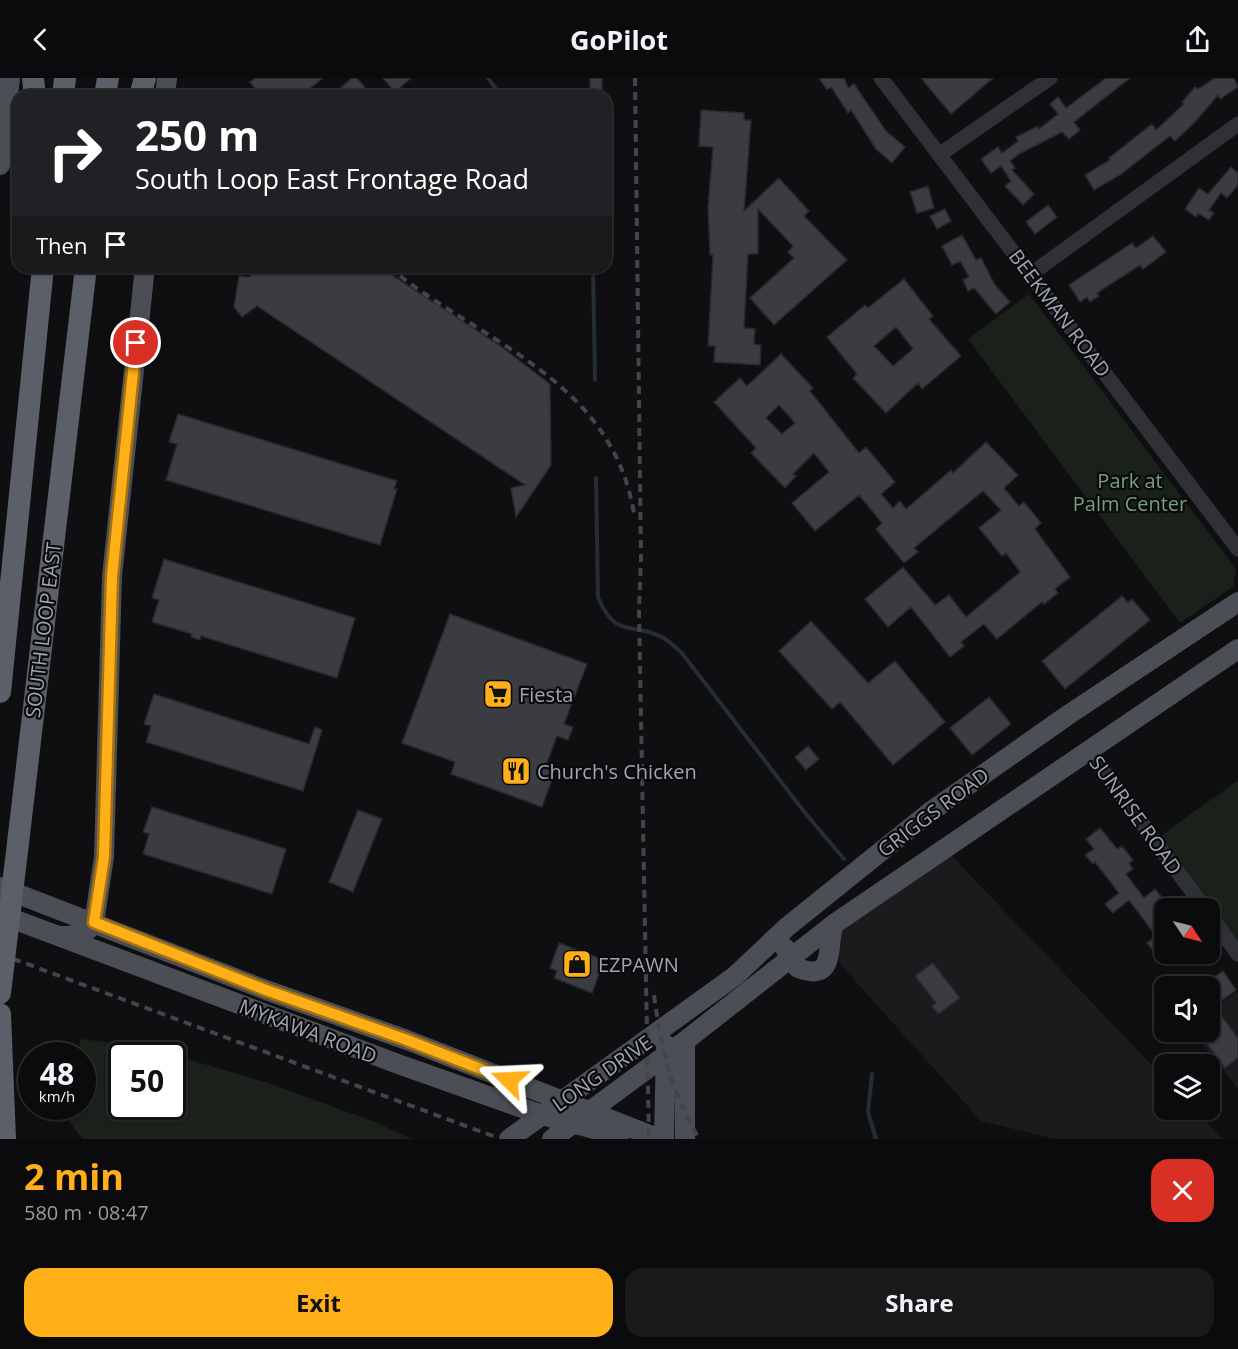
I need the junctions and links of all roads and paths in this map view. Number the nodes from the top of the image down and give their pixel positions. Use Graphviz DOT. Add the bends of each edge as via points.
graph roads {
  1 [pos="10,78"];
  2 [pos="881,78"];
  3 [pos="1050,78"];
  4 [pos="1238,124"];
  5 [pos="939,155"];
  6 [pos="0,165"];
  7 [pos="42,273"];
  8 [pos="85,273"];
  9 [pos="100,273"];
  10 [pos="145,273"];
  11 [pos="1030,274"];
  12 [pos="79,329"];
  13 [pos="1238,549"];
  14 [pos="1238,602"];
  15 [pos="1238,650"];
  16 [pos="0,692"];
  17 [pos="1088,750"];
  18 [pos="0,887"];
  19 [pos="1197,898"];
  20 [pos="0,915"];
  21 [pos="94,922"];
  22 [pos="834,924"];
  23 [pos="787,927"];
  24 [pos="1220,929"];
  25 [pos="59,936"];
  26 [pos="1238,954"];
  27 [pos="791,959"];
  28 [pos="0,993"];
  29 [pos="0,1014"];
  30 [pos="344,1018"];
  31 [pos="666,1027"];
  32 [pos="407,1040"];
  33 [pos="335,1041"];
  34 [pos="686,1041"];
  35 [pos="666,1053"];
  36 [pos="398,1064"];
  37 [pos="561,1100"];
  38 [pos="589,1112"];
  39 [pos="542,1115"];
  40 [pos="571,1125"];
  41 [pos="5,1139"];
  42 [pos="509,1139"];
  43 [pos="552,1139"];
  44 [pos="619,1139"];
  45 [pos="662,1139"];
  46 [pos="685,1139"];
  1 -- 6 [label="main road"];
  2 -- 5 [label="street, BEEKMAN ROAD"];
  3 -- 5 [label="street"];
  4 -- 11 [label="street"];
  5 -- 11 [label="street, BEEKMAN ROAD"];
  7 -- 16 [label="highway, SOUTH LOOP EAST"];
  8 -- 12 [label="highway, SOUTH LOOP EAST"];
  9 -- 12 [label="highway"];
  10 -- 21 [label="main road" via="112,576 104,857"];
  11 -- 13 [label="street, BEEKMAN ROAD"];
  12 -- 28 [label="highway, SOUTH LOOP EAST, bridge"];
  14 -- 23 [label="main road, GRIGGS ROAD" via="974,779"];
  15 -- 17 [label="main road, GRIGGS ROAD"];
  17 -- 19 [label="street, SUNRISE ROAD"];
  17 -- 22 [label="main road, GRIGGS ROAD"];
  18 -- 21 [label="main road, MYKAWA ROAD"];
  20 -- 25 [label="main road, MYKAWA ROAD"];
  21 -- 25 [label="main road" via="88,931 77,936"];
  21 -- 30 [label="main road, MYKAWA ROAD"];
  22 -- 27 [label="main road, GRIGGS ROAD"];
  22 -- 27 [label="main road" via="831,953 821,969 806,972"];
  23 -- 27 [label="main road" via="785,950"];
  23 -- 31 [label="main road, GRIGGS ROAD" via="735,976"];
  24 -- 26 [label="street"];
  25 -- 33 [label="main road, MYKAWA ROAD"];
  27 -- 34 [label="main road, GRIGGS ROAD"];
  29 -- 41 [label="highway"];
  30 -- 32 [label="main road, MYKAWA ROAD"];
  30 -- 33 [label="main road"];
  31 -- 35 [label="main road"];
  31 -- 37 [label="main road, LONG DRIVE"];
  32 -- 36 [label="main road"];
  32 -- 37 [label="main road, MYKAWA ROAD"];
  33 -- 36 [label="main road, MYKAWA ROAD"];
  34 -- 35 [label="main road, GRIGGS ROAD"];
  34 -- 46 [label="main road"];
  35 -- 38 [label="main road, LONG DRIVE"];
  35 -- 45 [label="main road"];
  36 -- 39 [label="main road, MYKAWA ROAD"];
  37 -- 38 [label="main road, MYKAWA ROAD"];
  37 -- 39 [label="main road, LONG DRIVE"];
  38 -- 40 [label="main road, LONG DRIVE"];
  38 -- 45 [label="main road, MYKAWA ROAD"];
  39 -- 40 [label="main road, MYKAWA ROAD"];
  39 -- 42 [label="main road, LONG DRIVE"];
  40 -- 43 [label="main road, LONG DRIVE"];
  40 -- 44 [label="main road, MYKAWA ROAD"];
}
